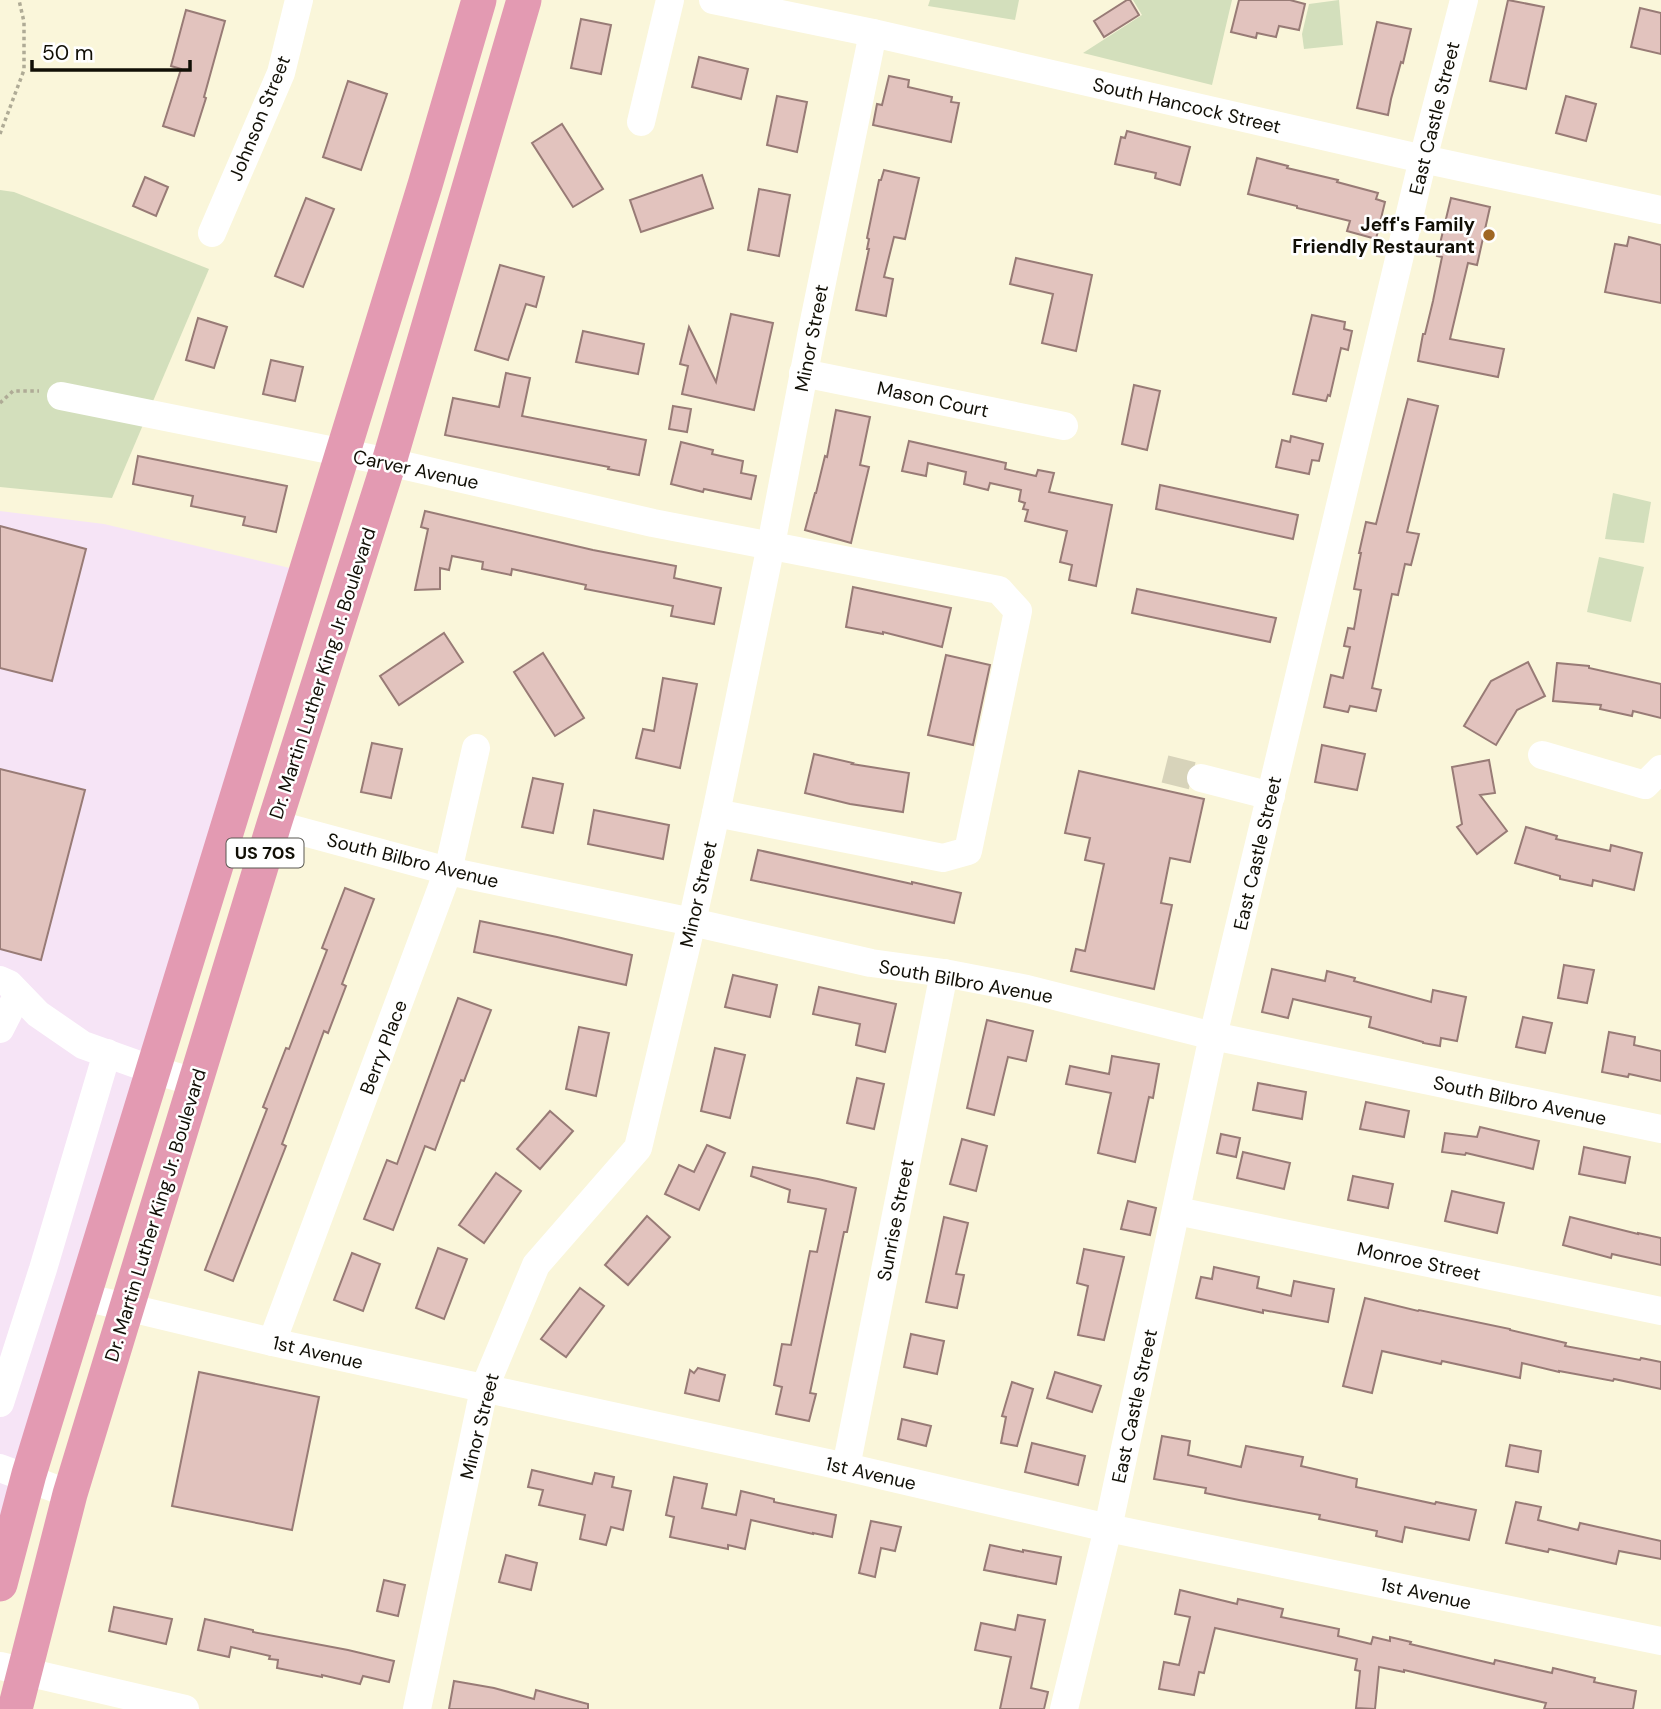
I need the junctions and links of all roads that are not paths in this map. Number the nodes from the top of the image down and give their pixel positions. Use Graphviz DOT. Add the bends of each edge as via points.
graph roads {
  1 [pos="299,0"];
  2 [pos="479,0"];
  3 [pos="524,0"];
  4 [pos="670,0"];
  5 [pos="713,0"];
  6 [pos="1464,0"];
  7 [pos="873,33"];
  8 [pos="641,122"];
  9 [pos="1423,159"];
  10 [pos="1661,210"];
  11 [pos="212,233"];
  12 [pos="803,373"];
  13 [pos="50,393"];
  14 [pos="1064,426"];
  15 [pos="342,453"];
  16 [pos="388,462"];
  17 [pos="771,545"];
  18 [pos="476,748"];
  19 [pos="1542,755"];
  20 [pos="1661,769"];
  21 [pos="1201,778"];
  22 [pos="1271,796"];
  23 [pos="716,813"];
  24 [pos="274,824"];
  25 [pos="448,871"];
  26 [pos="692,922"];
  27 [pos="944,973"];
  28 [pos="9,987"];
  29 [pos="0,1029"];
  30 [pos="1213,1036"];
  31 [pos="107,1053"];
  32 [pos="153,1070"];
  33 [pos="195,1082"];
  34 [pos="1661,1129"];
  35 [pos="1177,1211"];
  36 [pos="84,1297"];
  37 [pos="126,1308"];
  38 [pos="1661,1311"];
  39 [pos="272,1342"];
  40 [pos="484,1389"];
  41 [pos="0,1403"];
  42 [pos="846,1467"];
  43 [pos="14,1474"];
  44 [pos="70,1494"];
  45 [pos="1108,1528"];
  46 [pos="0,1584"];
  47 [pos="1661,1641"];
  48 [pos="12,1669"];
  49 [pos="15,1709"];
  50 [pos="185,1709"];
  51 [pos="417,1709"];
  52 [pos="1064,1709"];
  1 -- 11 [label="street, Johnson Street" via="281,73"];
  2 -- 15 [label="main road, US 70S"];
  3 -- 16 [label="main road, Dr. Martin Luther King Jr. Boulevard / US 70S"];
  4 -- 8 [label="street"];
  5 -- 7 [label="street, South Hancock Street"];
  6 -- 9 [label="street, East Castle Street"];
  7 -- 9 [label="street, South Hancock Street"];
  7 -- 12 [label="street, Minor Street"];
  9 -- 10 [label="street, South Hancock Street"];
  9 -- 22 [label="street, East Castle Street"];
  12 -- 14 [label="street, Mason Court"];
  12 -- 17 [label="street, Minor Street"];
  13 -- 15 [label="street, Carver Avenue"];
  15 -- 16 [label="street, Carver Avenue"];
  15 -- 32 [label="main road, US 70S"];
  16 -- 17 [label="street, Carver Avenue"];
  16 -- 24 [label="main road, Dr. Martin Luther King Jr. Boulevard / US 70S"];
  17 -- 23 [label="street, Minor Street"];
  17 -- 23 [label="street, Carver Avenue" via="999,590 1018,611 968,851 943,858"];
  18 -- 25 [label="street, Berry Place"];
  19 -- 20 [label="street" via="1645,785"];
  21 -- 22 [label="street"];
  22 -- 30 [label="street, East Castle Street"];
  23 -- 26 [label="street, Minor Street"];
  24 -- 25 [label="street, South Bilbro Avenue"];
  24 -- 33 [label="main road, Dr. Martin Luther King Jr. Boulevard / US 70S"];
  25 -- 26 [label="street, South Bilbro Avenue"];
  25 -- 39 [label="street, Berry Place"];
  26 -- 27 [label="street, South Bilbro Avenue" via="871,963"];
  26 -- 40 [label="street, Minor Street" via="638,1148 536,1265"];
  27 -- 30 [label="street, South Bilbro Avenue"];
  27 -- 42 [label="street, Sunrise Street"];
  28 -- 29 [label="street"];
  28 -- 31 [label="street" via="83,1045"];
  30 -- 34 [label="street, South Bilbro Avenue"];
  30 -- 35 [label="street, East Castle Street"];
  31 -- 32 [label="street"];
  31 -- 41 [label="street"];
  32 -- 33 [label="street"];
  32 -- 36 [label="main road, US 70S"];
  33 -- 37 [label="main road, Dr. Martin Luther King Jr. Boulevard / US 70S"];
  35 -- 38 [label="street, Monroe Street"];
  35 -- 45 [label="street, East Castle Street"];
  36 -- 37 [label="street, 1st Avenue"];
  36 -- 43 [label="main road, US 70S"];
  37 -- 39 [label="street, 1st Avenue"];
  37 -- 44 [label="main road, Dr. Martin Luther King Jr. Boulevard / US 70S"];
  39 -- 40 [label="street, 1st Avenue"];
  40 -- 42 [label="street, 1st Avenue"];
  40 -- 51 [label="street, Minor Street"];
  42 -- 45 [label="street, 1st Avenue"];
  43 -- 44 [label="street"];
  43 -- 46 [label="main road, US 70S"];
  44 -- 48 [label="main road, Dr. Martin Luther King Jr. Boulevard / US 70S"];
  45 -- 47 [label="street, 1st Avenue"];
  45 -- 52 [label="street, East Castle Street"];
  48 -- 49 [label="main road, Dr. Martin Luther King Jr. Boulevard / US 70S"];
  48 -- 50 [label="street"];
}
